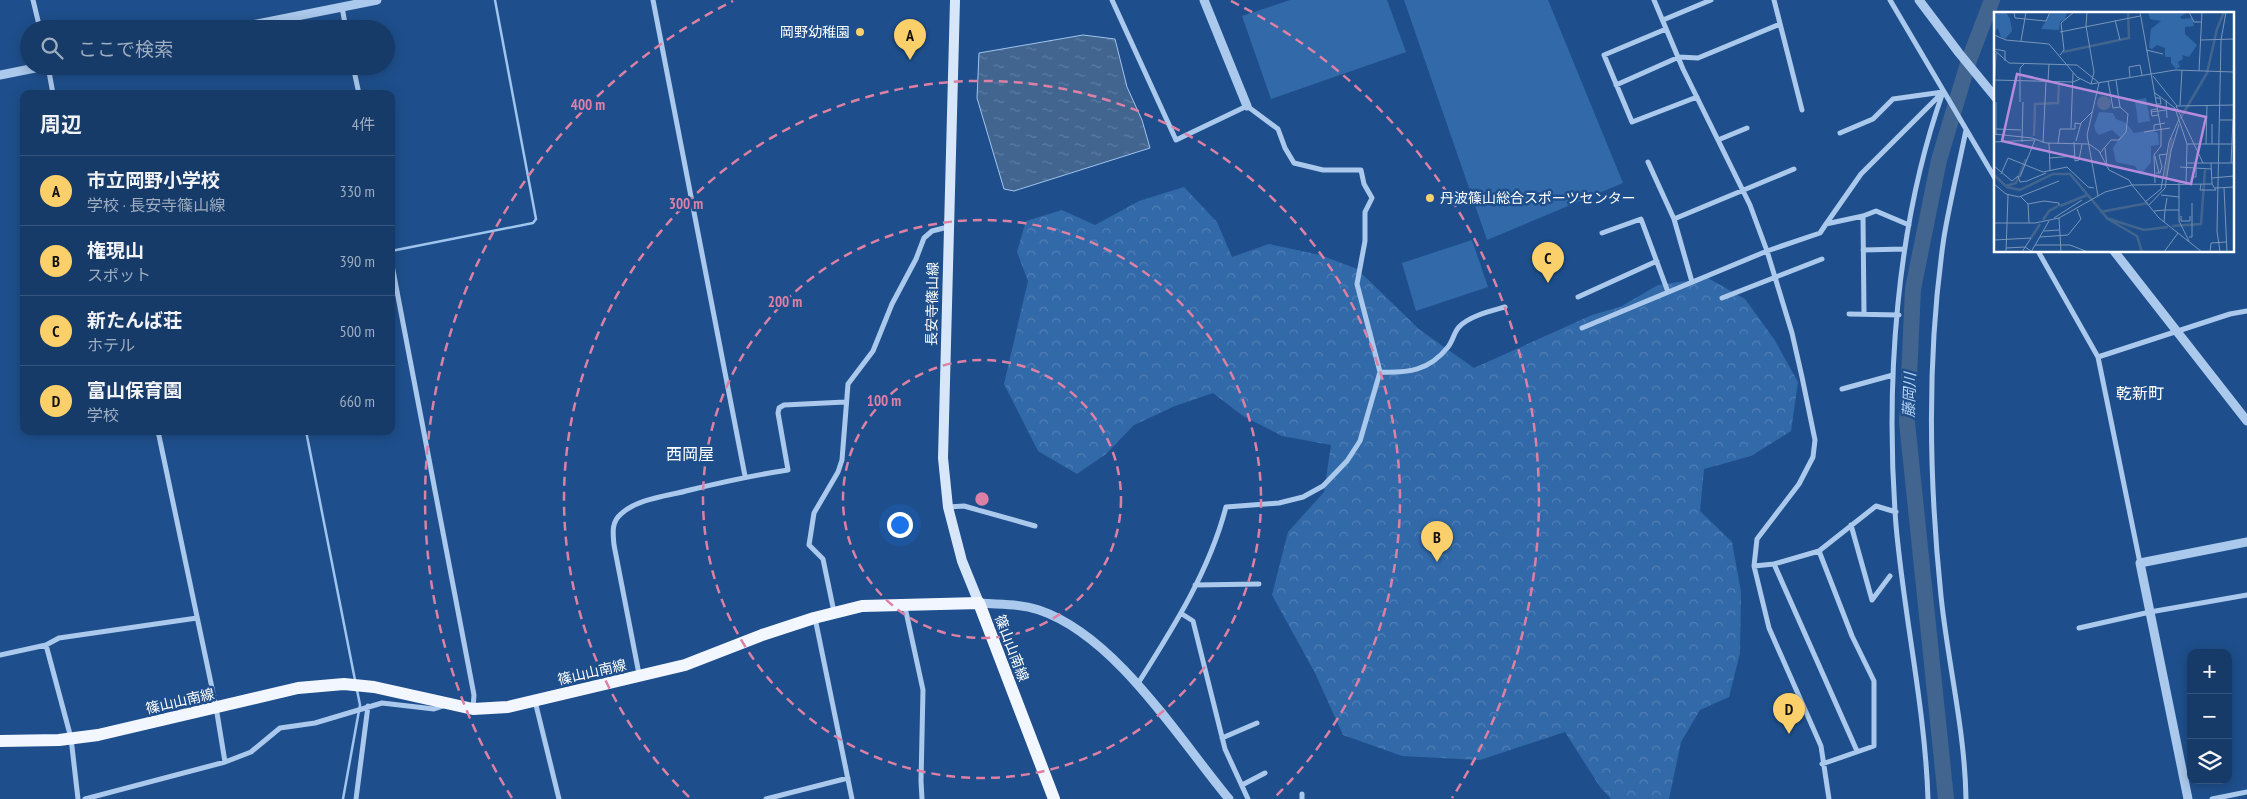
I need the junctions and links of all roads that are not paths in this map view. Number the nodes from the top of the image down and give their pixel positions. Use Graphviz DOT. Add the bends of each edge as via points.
graph roads {
  1 [pos="33,0"];
  2 [pos="653,0"];
  3 [pos="955,0"];
  4 [pos="1112,0"];
  5 [pos="1204,0"];
  6 [pos="1654,0"];
  7 [pos="1711,0"];
  8 [pos="1774,0"];
  9 [pos="1890,0"];
  10 [pos="1919,0"];
  11 [pos="371,1"];
  12 [pos="342,7"];
  13 [pos="38,20"];
  14 [pos="277,20"];
  15 [pos="344,20"];
  16 [pos="1663,20"];
  17 [pos="1780,24"];
  18 [pos="1666,28"];
  19 [pos="1679,57"];
  20 [pos="20,71"];
  21 [pos="0,75"];
  22 [pos="48,75"];
  23 [pos="356,75"];
  24 [pos="1616,85"];
  25 [pos="52,90"];
  26 [pos="358,90"];
  27 [pos="1945,95"];
  28 [pos="1994,96"];
  29 [pos="1697,97"];
  30 [pos="1247,106"];
  31 [pos="1802,110"];
  32 [pos="1747,128"];
  33 [pos="1966,130"];
  34 [pos="1840,133"];
  35 [pos="1718,140"];
  36 [pos="1648,162"];
  37 [pos="1794,169"];
  38 [pos="1994,177"];
  39 [pos="1742,190"];
  40 [pos="1863,216"];
  41 [pos="1674,219"];
  42 [pos="1826,224"];
  43 [pos="1909,225"];
  44 [pos="948,227"];
  45 [pos="1602,233"];
  46 [pos="1904,249"];
  47 [pos="1767,250"];
  48 [pos="1863,250"];
  49 [pos="2039,252"];
  50 [pos="2115,252"];
  51 [pos="1822,259"];
  52 [pos="1657,261"];
  53 [pos="1776,278"];
  54 [pos="395,281"];
  55 [pos="1692,282"];
  56 [pos="1668,292"];
  57 [pos="1578,297"];
  58 [pos="1722,298"];
  59 [pos="1504,307"];
  60 [pos="2247,311"];
  61 [pos="1849,314"];
  62 [pos="1864,314"];
  63 [pos="1899,315"];
  64 [pos="1582,328"];
  65 [pos="2176,332"];
  66 [pos="2098,357"];
  67 [pos="1380,372"];
  68 [pos="1893,375"];
  69 [pos="1842,388"];
  70 [pos="845,402"];
  71 [pos="2247,421"];
  72 [pos="159,435"];
  73 [pos="745,476"];
  74 [pos="948,507"];
  75 [pos="1896,512"];
  76 [pos="1851,525"];
  77 [pos="1035,526"];
  78 [pos="2247,542"];
  79 [pos="1819,551"];
  80 [pos="2140,563"];
  81 [pos="1774,564"];
  82 [pos="1754,566"];
  83 [pos="1890,576"];
  84 [pos="1259,584"];
  85 [pos="1195,585"];
  86 [pos="2247,595"];
  87 [pos="979,603"];
  88 [pos="904,604"];
  89 [pos="2150,612"];
  90 [pos="834,613"];
  91 [pos="1182,614"];
  92 [pos="198,618"];
  93 [pos="814,618"];
  94 [pos="2079,628"];
  95 [pos="46,645"];
  96 [pos="0,655"];
  97 [pos="640,677"];
  98 [pos="1137,685"];
  99 [pos="535,700"];
  100 [pos="449,705"];
  101 [pos="216,707"];
  102 [pos="366,707"];
  103 [pos="473,709"];
  104 [pos="1257,724"];
  105 [pos="72,738"];
  106 [pos="1222,738"];
  107 [pos="0,741"];
  108 [pos="1857,751"];
  109 [pos="225,762"];
  110 [pos="1822,764"];
  111 [pos="1265,773"];
  112 [pos="848,778"];
  113 [pos="1242,784"];
  114 [pos="2247,792"];
  115 [pos="78,799"];
  116 [pos="85,799"];
  117 [pos="356,799"];
  118 [pos="559,799"];
  119 [pos="766,799"];
  120 [pos="852,799"];
  121 [pos="922,799"];
  122 [pos="1054,799"];
  123 [pos="1229,799"];
  124 [pos="1248,799"];
  125 [pos="1830,799"];
  126 [pos="1928,799"];
  127 [pos="1966,799"];
  128 [pos="2188,799"];
  129 [pos="2212,799"];
  1 -- 13 [label="street"];
  2 -- 73 [label="street"];
  3 -- 44 [label="main road, 長安寺篠山線"];
  4 -- 30 [label="street" via="1176,140"];
  5 -- 30 [label="street"];
  6 -- 16 [label="street"];
  7 -- 16 [label="street"];
  8 -- 17 [label="street"];
  9 -- 27 [label="street"];
  10 -- 28 [label="street"];
  11 -- 12 [label="street"];
  12 -- 14 [label="street"];
  12 -- 15 [label="street"];
  16 -- 18 [label="street"];
  17 -- 19 [label="street" via="1698,58"];
  17 -- 31 [label="street"];
  18 -- 19 [label="street"];
  18 -- 24 [label="street" via="1604,55"];
  19 -- 24 [label="street"];
  19 -- 29 [label="street"];
  20 -- 21 [label="street"];
  22 -- 25 [label="street"];
  23 -- 26 [label="street"];
  24 -- 29 [label="street" via="1632,122"];
  27 -- 33 [label="street"];
  27 -- 34 [label="street" via="1894,99 1873,119"];
  27 -- 42 [label="street" via="1861,174"];
  27 -- 43 [label="street" via="1928,136"];
  29 -- 35 [label="street"];
  30 -- 67 [label="street" via="1278,129 1294,163 1323,170 1361,170 1372,198 1365,212 1365,241 1357,284"];
  32 -- 35 [label="street"];
  33 -- 38 [label="street"];
  33 -- 127 [label="street" via="1944,236 1933,390 1933,469 1941,597 1962,741"];
  35 -- 39 [label="street"];
  36 -- 41 [label="street"];
  37 -- 39 [label="street"];
  39 -- 41 [label="street"];
  39 -- 47 [label="street"];
  40 -- 42 [label="street"];
  40 -- 43 [label="street" via="1876,211"];
  40 -- 48 [label="street"];
  41 -- 55 [label="street"];
  42 -- 47 [label="street" via="1820,233"];
  43 -- 46 [label="street"];
  44 -- 70 [label="street" via="932,231 924,238 892,304 874,351 848,384"];
  44 -- 74 [label="main road, 長安寺篠山線" via="944,458"];
  45 -- 52 [label="street" via="1641,219"];
  46 -- 48 [label="street"];
  46 -- 63 [label="street"];
  47 -- 53 [label="street"];
  47 -- 55 [label="street"];
  48 -- 62 [label="street"];
  49 -- 66 [label="street"];
  50 -- 65 [label="street"];
  51 -- 53 [label="street"];
  52 -- 56 [label="street"];
  52 -- 57 [label="street"];
  53 -- 58 [label="street"];
  53 -- 82 [label="street" via="1792,333 1815,440 1814,457 1800,484 1758,539"];
  54 -- 103 [label="street" via="472,686"];
  55 -- 56 [label="street"];
  56 -- 64 [label="street"];
  59 -- 67 [label="street" via="1458,327 1449,347 1426,368 1399,373"];
  60 -- 65 [label="street"];
  61 -- 62 [label="street"];
  62 -- 63 [label="street"];
  63 -- 68 [label="street"];
  65 -- 66 [label="street"];
  65 -- 71 [label="street"];
  66 -- 80 [label="street"];
  67 -- 85 [label="street" via="1360,441 1347,461 1323,486 1303,497 1279,503 1226,507 1218,536"];
  68 -- 69 [label="street"];
  68 -- 75 [label="street"];
  70 -- 73 [label="street" via="784,405 779,408 788,470"];
  70 -- 90 [label="street" via="842,460 814,513 809,545 823,559"];
  72 -- 92 [label="street"];
  73 -- 97 [label="street" via="630,508 620,514 612,528"];
  74 -- 77 [label="street" via="964,506"];
  74 -- 87 [label="main road, 長安寺篠山線" via="962,562"];
  75 -- 76 [label="street" via="1876,506"];
  75 -- 126 [label="street" via="1916,664"];
  76 -- 79 [label="street"];
  76 -- 83 [label="street" via="1872,600"];
  78 -- 80 [label="street"];
  79 -- 81 [label="street"];
  79 -- 108 [label="street" via="1874,682 1874,746"];
  80 -- 89 [label="street"];
  81 -- 82 [label="street"];
  81 -- 108 [label="street"];
  82 -- 110 [label="street" via="1770,628 1821,746"];
  84 -- 85 [label="street"];
  85 -- 91 [label="street"];
  86 -- 89 [label="street"];
  87 -- 88 [label="main road, 篠山山南線"];
  87 -- 98 [label="street" via="1039,610 1057,618 1120,663"];
  87 -- 122 [label="main road, 篠山山南線"];
  88 -- 90 [label="main road, 篠山山南線" via="862,606"];
  88 -- 121 [label="street" via="923,690"];
  89 -- 94 [label="street"];
  89 -- 128 [label="street"];
  90 -- 93 [label="main road, 篠山山南線"];
  91 -- 98 [label="street"];
  91 -- 106 [label="street" via="1193,621"];
  92 -- 95 [label="street" via="59,638"];
  92 -- 101 [label="street"];
  93 -- 97 [label="main road, 篠山山南線" via="685,665"];
  93 -- 112 [label="street"];
  95 -- 96 [label="street"];
  95 -- 105 [label="street"];
  97 -- 99 [label="main road, 篠山山南線"];
  98 -- 123 [label="street"];
  99 -- 103 [label="main road, 篠山山南線"];
  99 -- 118 [label="street"];
  100 -- 101 [label="main road, 篠山山南線" via="367,686 344,684 298,688"];
  100 -- 102 [label="street" via="434,709 382,703"];
  100 -- 103 [label="main road, 篠山山南線"];
  101 -- 105 [label="main road, 篠山山南線" via="98,735"];
  101 -- 109 [label="street"];
  102 -- 109 [label="street" via="315,723 280,728 251,752"];
  102 -- 117 [label="street"];
  104 -- 106 [label="street"];
  105 -- 107 [label="main road, 篠山山南線"];
  105 -- 115 [label="street"];
  106 -- 113 [label="street"];
  108 -- 110 [label="street"];
  109 -- 116 [label="street"];
  110 -- 125 [label="street"];
  111 -- 113 [label="street"];
  112 -- 119 [label="street"];
  112 -- 120 [label="street"];
  113 -- 124 [label="street"];
  114 -- 129 [label="street"];
}
